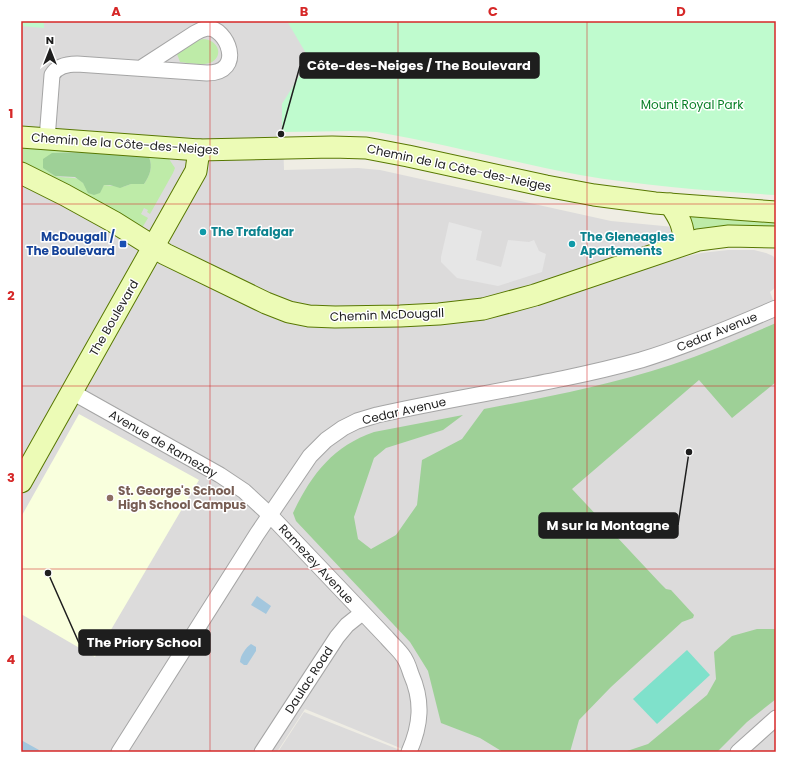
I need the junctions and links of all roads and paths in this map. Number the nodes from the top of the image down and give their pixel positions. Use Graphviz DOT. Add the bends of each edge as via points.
graph roads {
  1 [pos="141,68"];
  2 [pos="21,137"];
  3 [pos="47,139"];
  4 [pos="199,150"];
  5 [pos="21,173"];
  6 [pos="670,204"];
  7 [pos="776,212"];
  8 [pos="774,239"];
  9 [pos="684,244"];
  10 [pos="154,247"];
  11 [pos="776,308"];
  12 [pos="72,392"];
  13 [pos="21,482"];
  14 [pos="270,515"];
  15 [pos="362,613"];
  16 [pos="776,718"];
  17 [pos="119,752"];
  18 [pos="262,752"];
  19 [pos="409,752"];
  20 [pos="738,752"];
  1 -- 1 [label="street" via="213,73 227,65 230,50 226,41 216,32 205,29"];
  1 -- 3 [label="street" via="70,64 54,71"];
  2 -- 3 [label="main road, Chemin de la Côte-des-Neiges"];
  3 -- 4 [label="main road, Chemin de la Côte-des-Neiges"];
  4 -- 6 [label="main road, Chemin de la Côte-des-Neiges" via="366,148 588,194"];
  4 -- 10 [label="main road, The Boulevard" via="196,172"];
  5 -- 10 [label="main road, Chemin McDougall" via="64,194"];
  6 -- 7 [label="main road, Chemin de la Côte-des-Neiges"];
  6 -- 9 [label="main road" via="682,223"];
  8 -- 9 [label="main road, Chemin McDougall" via="729,236"];
  9 -- 10 [label="main road, Chemin McDougall" via="536,295 483,309 439,314 335,317 298,314 278,309"];
  10 -- 12 [label="main road, The Boulevard"];
  11 -- 14 [label="street, Cedar Avenue" via="693,342 640,360 583,374 393,411 357,422 338,432 315,450"];
  12 -- 13 [label="main road, The Boulevard"];
  12 -- 14 [label="street, Avenue de Ramezay" via="228,481 250,496"];
  14 -- 15 [label="street, Ramezey Avenue"];
  14 -- 17 [label="street, Cedar Avenue"];
  15 -- 18 [label="street, Daulac Road" via="337,637"];
  15 -- 19 [label="street" via="404,657 416,685 419,720"];
  16 -- 20 [label="street"];
}
